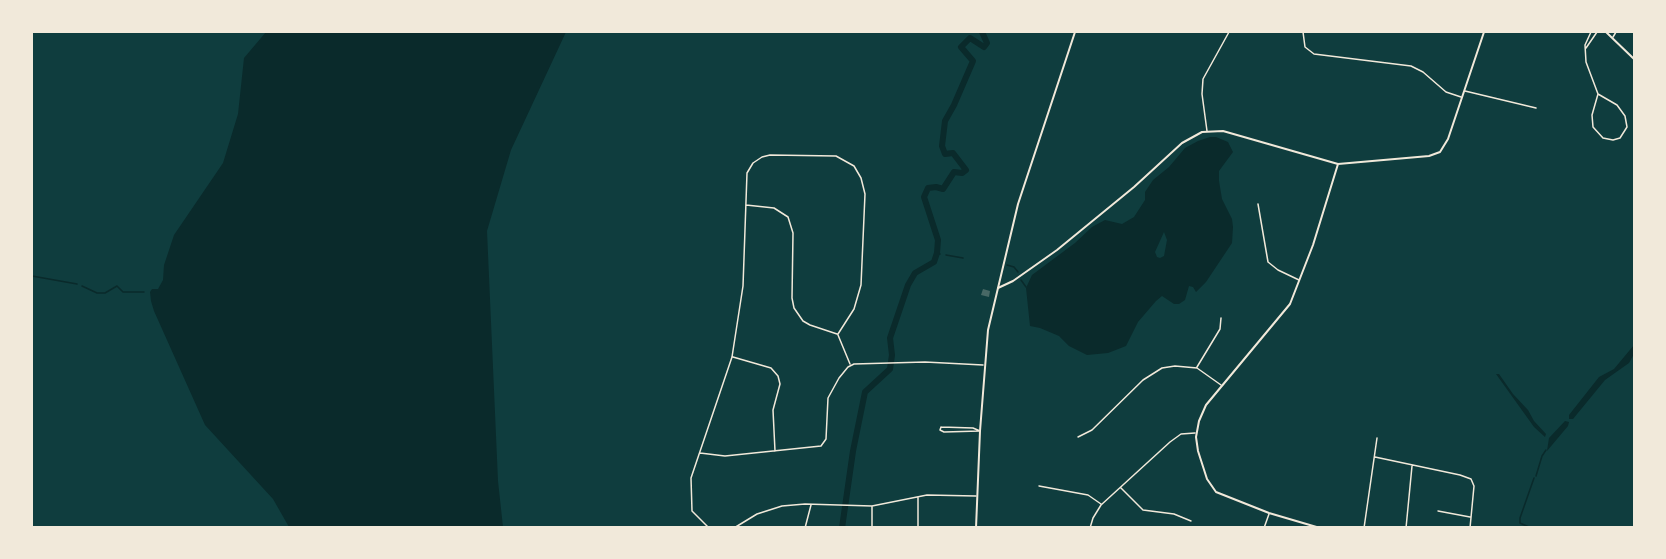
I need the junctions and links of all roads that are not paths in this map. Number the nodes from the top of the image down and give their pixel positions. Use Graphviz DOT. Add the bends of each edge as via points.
graph roads {
  1 [pos="1075,32"];
  2 [pos="1229,32"];
  3 [pos="1303,32"];
  4 [pos="1484,32"];
  5 [pos="1591,32"];
  6 [pos="1597,32"];
  7 [pos="1606,32"];
  8 [pos="1616,32"];
  9 [pos="1612,37"];
  10 [pos="1585,49"];
  11 [pos="1635,59"];
  12 [pos="1464,90"];
  13 [pos="1599,94"];
  14 [pos="1462,98"];
  15 [pos="1536,108"];
  16 [pos="1207,130"];
  17 [pos="1338,164"];
  18 [pos="1258,204"];
  19 [pos="746,205"];
  20 [pos="1300,280"];
  21 [pos="998,288"];
  22 [pos="1221,318"];
  23 [pos="838,334"];
  24 [pos="732,357"];
  25 [pos="850,365"];
  26 [pos="984,365"];
  27 [pos="1197,368"];
  28 [pos="1222,385"];
  29 [pos="980,431"];
  30 [pos="1196,433"];
  31 [pos="1078,438"];
  32 [pos="1377,438"];
  33 [pos="775,452"];
  34 [pos="699,453"];
  35 [pos="1375,457"];
  36 [pos="1412,465"];
  37 [pos="1038,486"];
  38 [pos="1120,487"];
  39 [pos="977,496"];
  40 [pos="918,497"];
  41 [pos="812,504"];
  42 [pos="1101,505"];
  43 [pos="872,506"];
  44 [pos="1438,512"];
  45 [pos="1269,513"];
  46 [pos="1471,517"];
  47 [pos="1191,521"];
  48 [pos="709,528"];
  49 [pos="734,528"];
  50 [pos="805,528"];
  51 [pos="872,528"];
  52 [pos="918,528"];
  53 [pos="976,528"];
  54 [pos="1090,528"];
  55 [pos="1264,528"];
  56 [pos="1320,528"];
  57 [pos="1364,528"];
  58 [pos="1406,528"];
  59 [pos="1470,528"];
  1 -- 21 [label="street" via="1018,204"];
  2 -- 16 [label="street" via="1203,79"];
  3 -- 14 [label="street" via="1304,44 1314,54 1411,66 1446,92"];
  4 -- 12 [label="street"];
  5 -- 10 [label="street"];
  6 -- 10 [label="street"];
  7 -- 9 [label="street"];
  8 -- 9 [label="street"];
  9 -- 11 [label="street"];
  10 -- 13 [label="street"];
  12 -- 14 [label="street"];
  12 -- 15 [label="street"];
  13 -- 13 [label="street" via="1592,115 1593,127 1603,138 1620,138 1628,128 1625,116 1617,105"];
  14 -- 17 [label="street" via="1440,152"];
  16 -- 17 [label="street" via="1223,131"];
  16 -- 21 [label="street" via="1187,140 1050,256"];
  17 -- 20 [label="street"];
  18 -- 20 [label="street" via="1268,262"];
  19 -- 23 [label="street" via="774,208 788,217 793,233 794,308 803,321"];
  19 -- 23 [label="street" via="748,170 766,155 836,156 848,161 858,172 865,194 861,285 854,309"];
  19 -- 24 [label="street" via="743,286"];
  20 -- 28 [label="street" via="1285,312"];
  21 -- 26 [label="street"];
  22 -- 27 [label="street" via="1220,329"];
  23 -- 25 [label="street"];
  24 -- 33 [label="street" via="771,368 778,376 780,384 772,410"];
  24 -- 34 [label="street"];
  25 -- 26 [label="street"];
  25 -- 33 [label="street" via="828,398 824,444"];
  26 -- 29 [label="street"];
  27 -- 28 [label="street"];
  27 -- 31 [label="street" via="1175,366 1152,373 1092,430"];
  28 -- 30 [label="street" via="1204,409"];
  29 -- 29 [label="street" via="973,428 940,428 944,432"];
  29 -- 39 [label="street"];
  30 -- 38 [label="street" via="1177,437"];
  30 -- 45 [label="street" via="1199,457 1214,490"];
  32 -- 35 [label="street"];
  33 -- 34 [label="street" via="725,456"];
  34 -- 48 [label="street" via="691,478 690,506"];
  35 -- 36 [label="street"];
  35 -- 57 [label="street"];
  36 -- 46 [label="street" via="1467,477 1473,482"];
  36 -- 58 [label="street"];
  37 -- 42 [label="street" via="1088,495"];
  38 -- 42 [label="street"];
  38 -- 47 [label="street" via="1143,510 1174,514"];
  39 -- 40 [label="street"];
  39 -- 53 [label="street"];
  40 -- 43 [label="street"];
  40 -- 52 [label="street"];
  41 -- 43 [label="street"];
  41 -- 49 [label="street" via="776,507"];
  41 -- 50 [label="street"];
  42 -- 54 [label="street"];
  43 -- 51 [label="street"];
  44 -- 46 [label="street"];
  45 -- 55 [label="street"];
  45 -- 56 [label="street"];
  46 -- 59 [label="street"];
}
